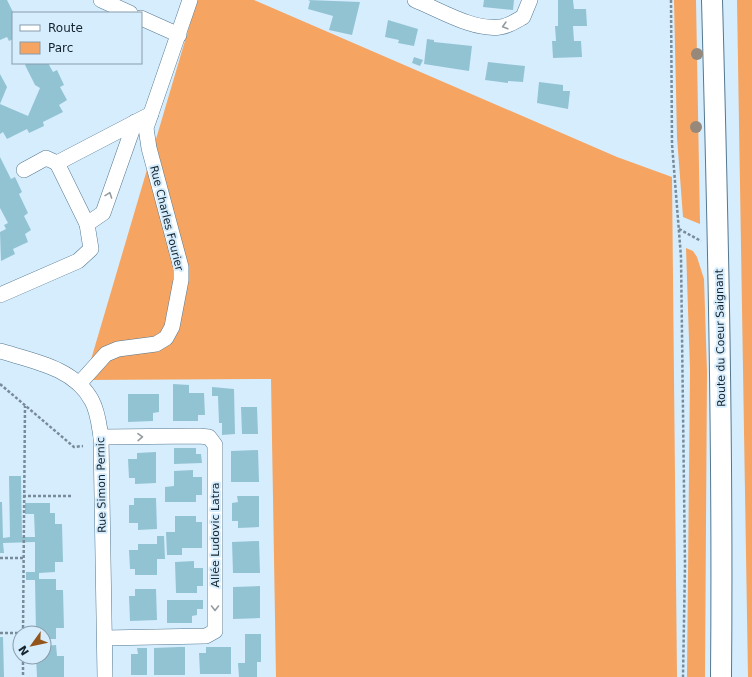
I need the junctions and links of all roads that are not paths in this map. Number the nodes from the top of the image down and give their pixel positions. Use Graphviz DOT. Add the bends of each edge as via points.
graph roads {
  1 [pos="101,0"];
  2 [pos="190,0"];
  3 [pos="415,0"];
  4 [pos="530,0"];
  5 [pos="712,0"];
  6 [pos="128,12"];
  7 [pos="142,18"];
  8 [pos="179,35"];
  9 [pos="151,114"];
  10 [pos="135,122"];
  11 [pos="57,163"];
  12 [pos="24,170"];
  13 [pos="87,224"];
  14 [pos="0,295"];
  15 [pos="0,351"];
  16 [pos="79,384"];
  17 [pos="101,437"];
  18 [pos="105,638"];
  19 [pos="105,677"];
  20 [pos="721,677"];
  1 -- 6 [label="street"];
  2 -- 8 [label="street, Rue Charles Fourier"];
  4 -- 3 [label="street, one-way" via="523,17 502,27 491,28 478,26"];
  5 -- 20 [label="main road, Route du Coeur Saignant" via="722,514"];
  7 -- 8 [label="street"];
  8 -- 9 [label="street, Rue Charles Fourier"];
  9 -- 10 [label="street"];
  9 -- 16 [label="street, Rue Charles Fourier" via="146,128 149,148 181,267 172,326 166,338 156,344 118,349 106,354"];
  10 -- 11 [label="street"];
  13 -- 10 [label="street, one-way" via="103,213"];
  11 -- 12 [label="street" via="46,158"];
  11 -- 13 [label="street"];
  13 -- 14 [label="street" via="91,249 78,261"];
  15 -- 16 [label="street, Rue Simon Pernic" via="52,366"];
  16 -- 17 [label="street, Rue Simon Pernic" via="92,401"];
  17 -- 18 [label="street, Rue Simon Pernic"];
  17 -- 18 [label="street, Allée Ludovic Latra, one-way" via="199,436 209,437 215,444 215,631 206,636"];
  18 -- 19 [label="street, Rue Simon Pernic"];
}
